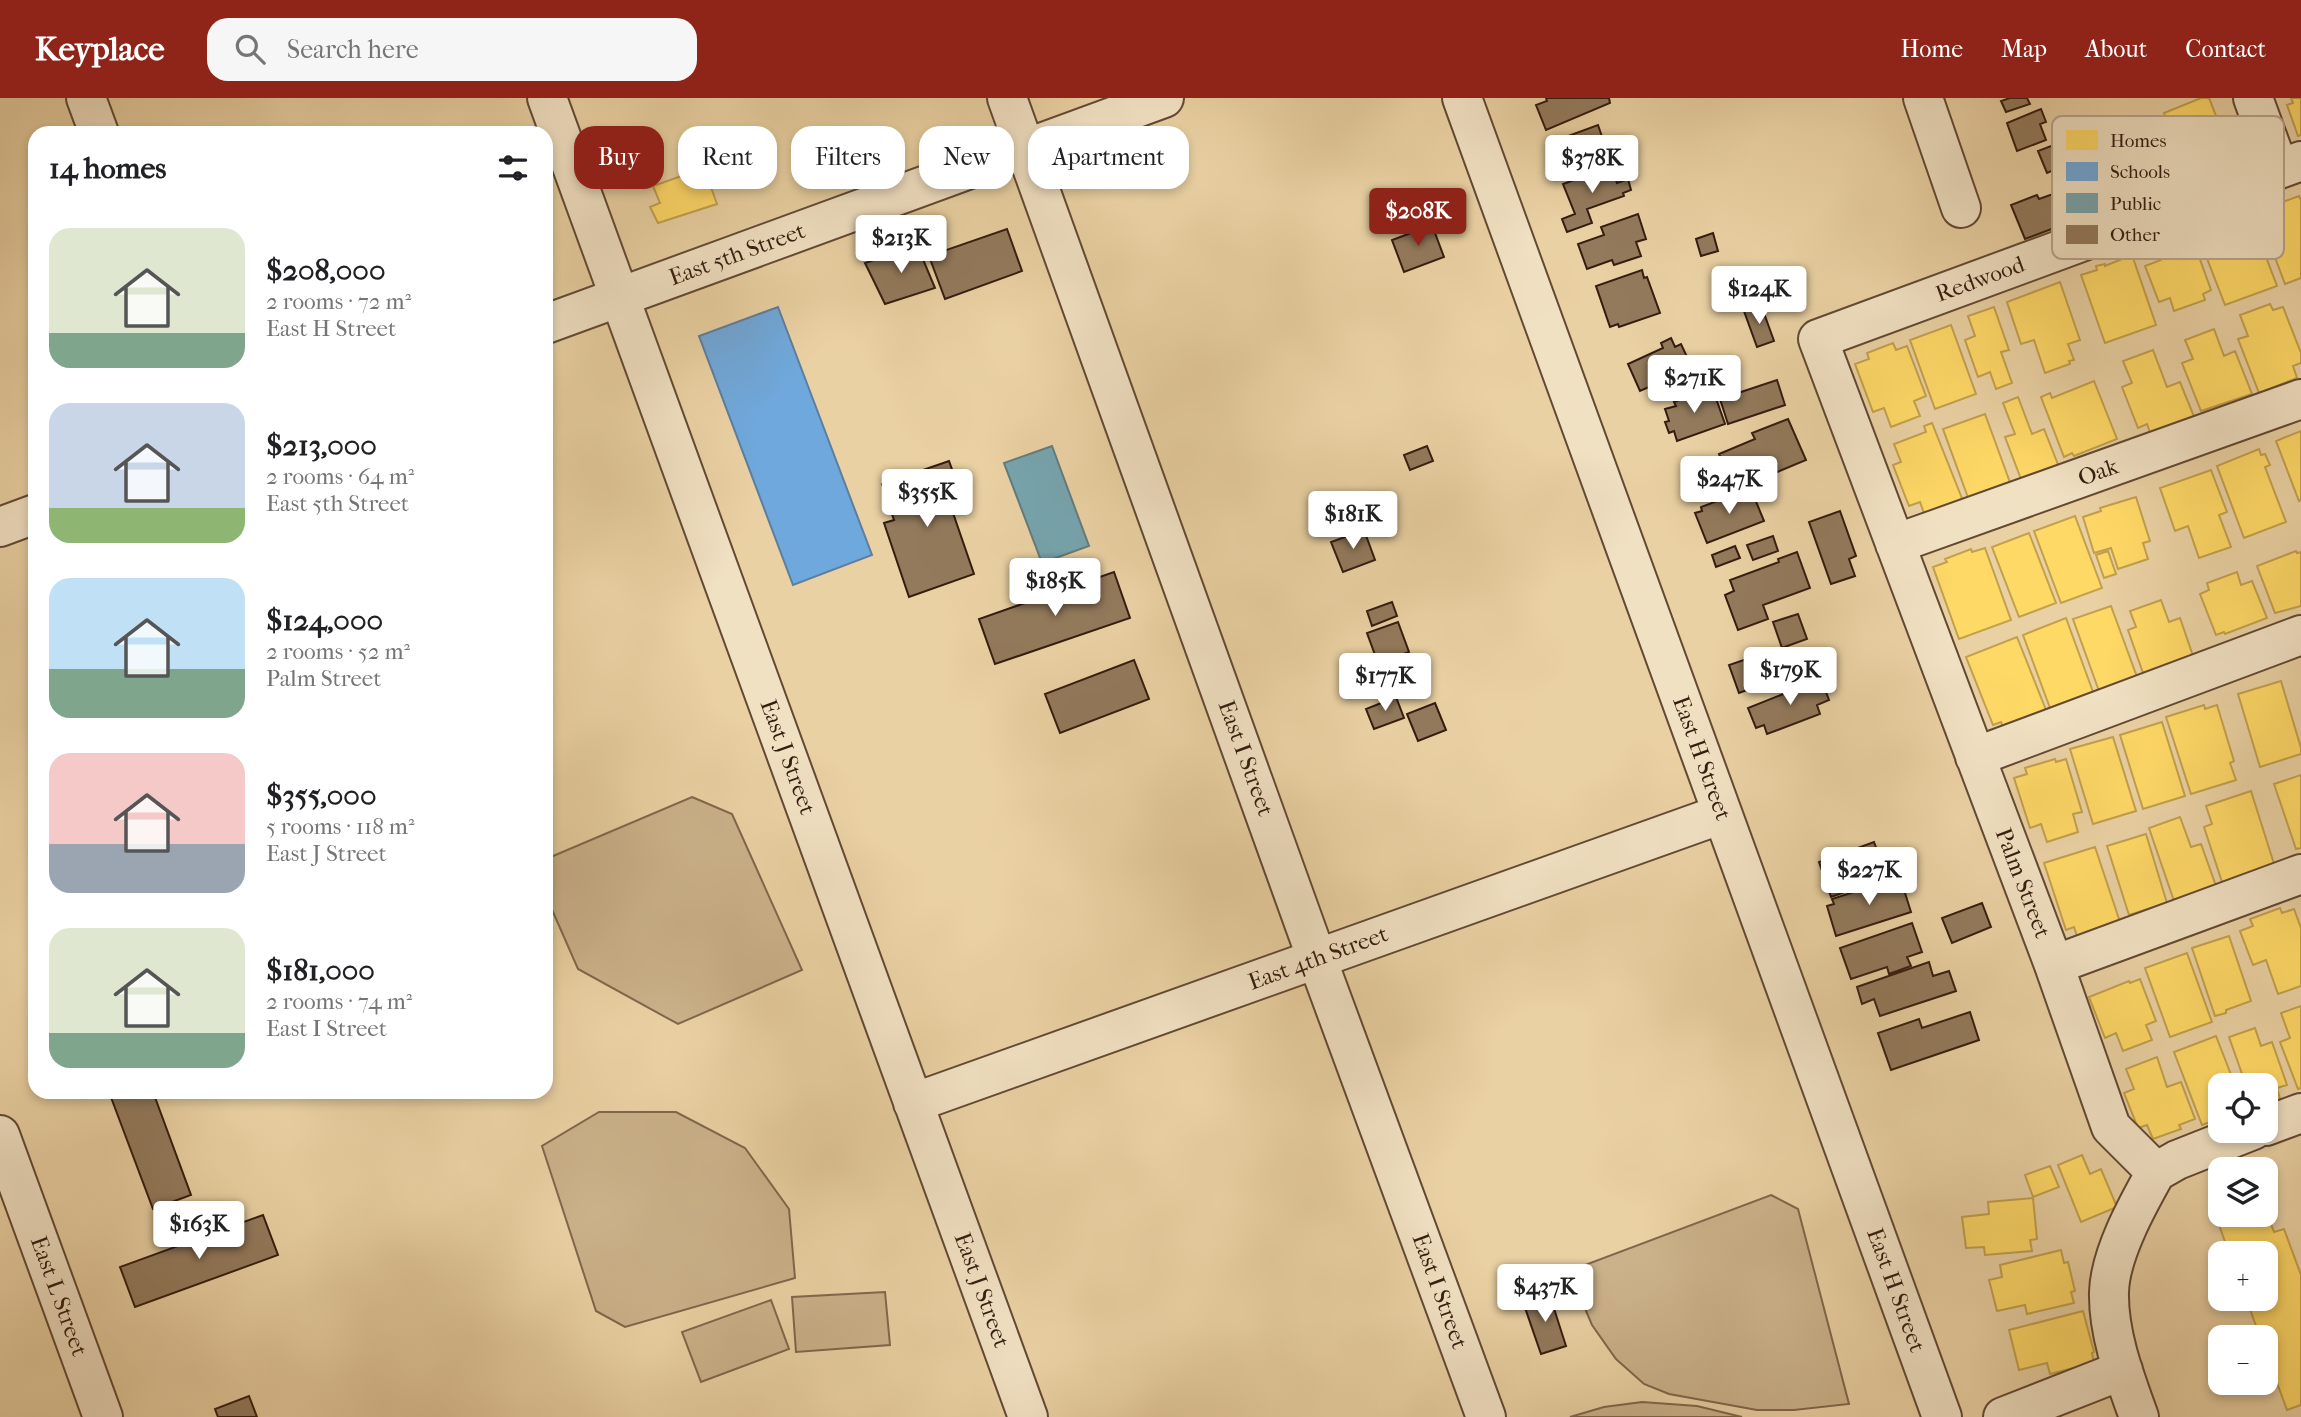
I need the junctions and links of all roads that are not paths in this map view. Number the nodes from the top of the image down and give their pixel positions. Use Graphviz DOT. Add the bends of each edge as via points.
graph roads {
  1 [pos="86,98"];
  2 [pos="547,98"];
  3 [pos="1007,98"];
  4 [pos="1164,98"];
  5 [pos="1462,98"];
  6 [pos="1923,98"];
  7 [pos="2253,98"];
  8 [pos="2263,116"];
  9 [pos="96,126"];
  10 [pos="1026,149"];
  11 [pos="1961,208"];
  12 [pos="2052,253"];
  13 [pos="620,297"];
  14 [pos="553,321"];
  15 [pos="1818,339"];
  16 [pos="2301,400"];
  17 [pos="28,517"];
  18 [pos="0,527"];
  19 [pos="1895,544"];
  20 [pos="2301,635"];
  21 [pos="1975,757"];
  22 [pos="1723,814"];
  23 [pos="2301,874"];
  24 [pos="1317,958"];
  25 [pos="2054,965"];
  26 [pos="914,1103"];
  27 [pos="2301,1113"];
  28 [pos="2278,1122"];
  29 [pos="0,1135"];
  30 [pos="2220,1143"];
  31 [pos="2156,1172"];
  32 [pos="2123,1370"];
  33 [pos="93,1414"];
  34 [pos="2135,1416"];
  35 [pos="1028,1417"];
  36 [pos="1486,1417"];
  37 [pos="1942,1417"];
  38 [pos="2003,1417"];
  1 -- 9 [label="street"];
  2 -- 13 [label="street, East J Street"];
  3 -- 10 [label="street, East I Street"];
  4 -- 10 [label="street, East 5th Street"];
  5 -- 22 [label="street, East H Street"];
  6 -- 11 [label="street"];
  7 -- 8 [label="street"];
  10 -- 13 [label="street, East 5th Street"];
  10 -- 24 [label="street, East I Street"];
  12 -- 15 [label="street, Redwood"];
  13 -- 14 [label="street, East 5th Street"];
  13 -- 26 [label="street, East J Street"];
  15 -- 19 [label="street, Palm Street"];
  16 -- 19 [label="street, Oak"];
  17 -- 18 [label="street"];
  19 -- 21 [label="street, Palm Street"];
  20 -- 21 [label="street"];
  21 -- 25 [label="street, Palm Street"];
  22 -- 24 [label="street, East 4th Street"];
  22 -- 37 [label="street, East H Street"];
  23 -- 25 [label="street"];
  24 -- 26 [label="street, East 4th Street"];
  24 -- 36 [label="street, East I Street"];
  25 -- 31 [label="street, Palm Street" via="2111,1127"];
  26 -- 35 [label="street, East J Street"];
  27 -- 28 [label="street"];
  29 -- 33 [label="street, East L Street"];
  30 -- 31 [label="street"];
  31 -- 32 [label="street" via="2126,1230 2109,1290"];
  32 -- 34 [label="street"];
  32 -- 38 [label="street"];
}
